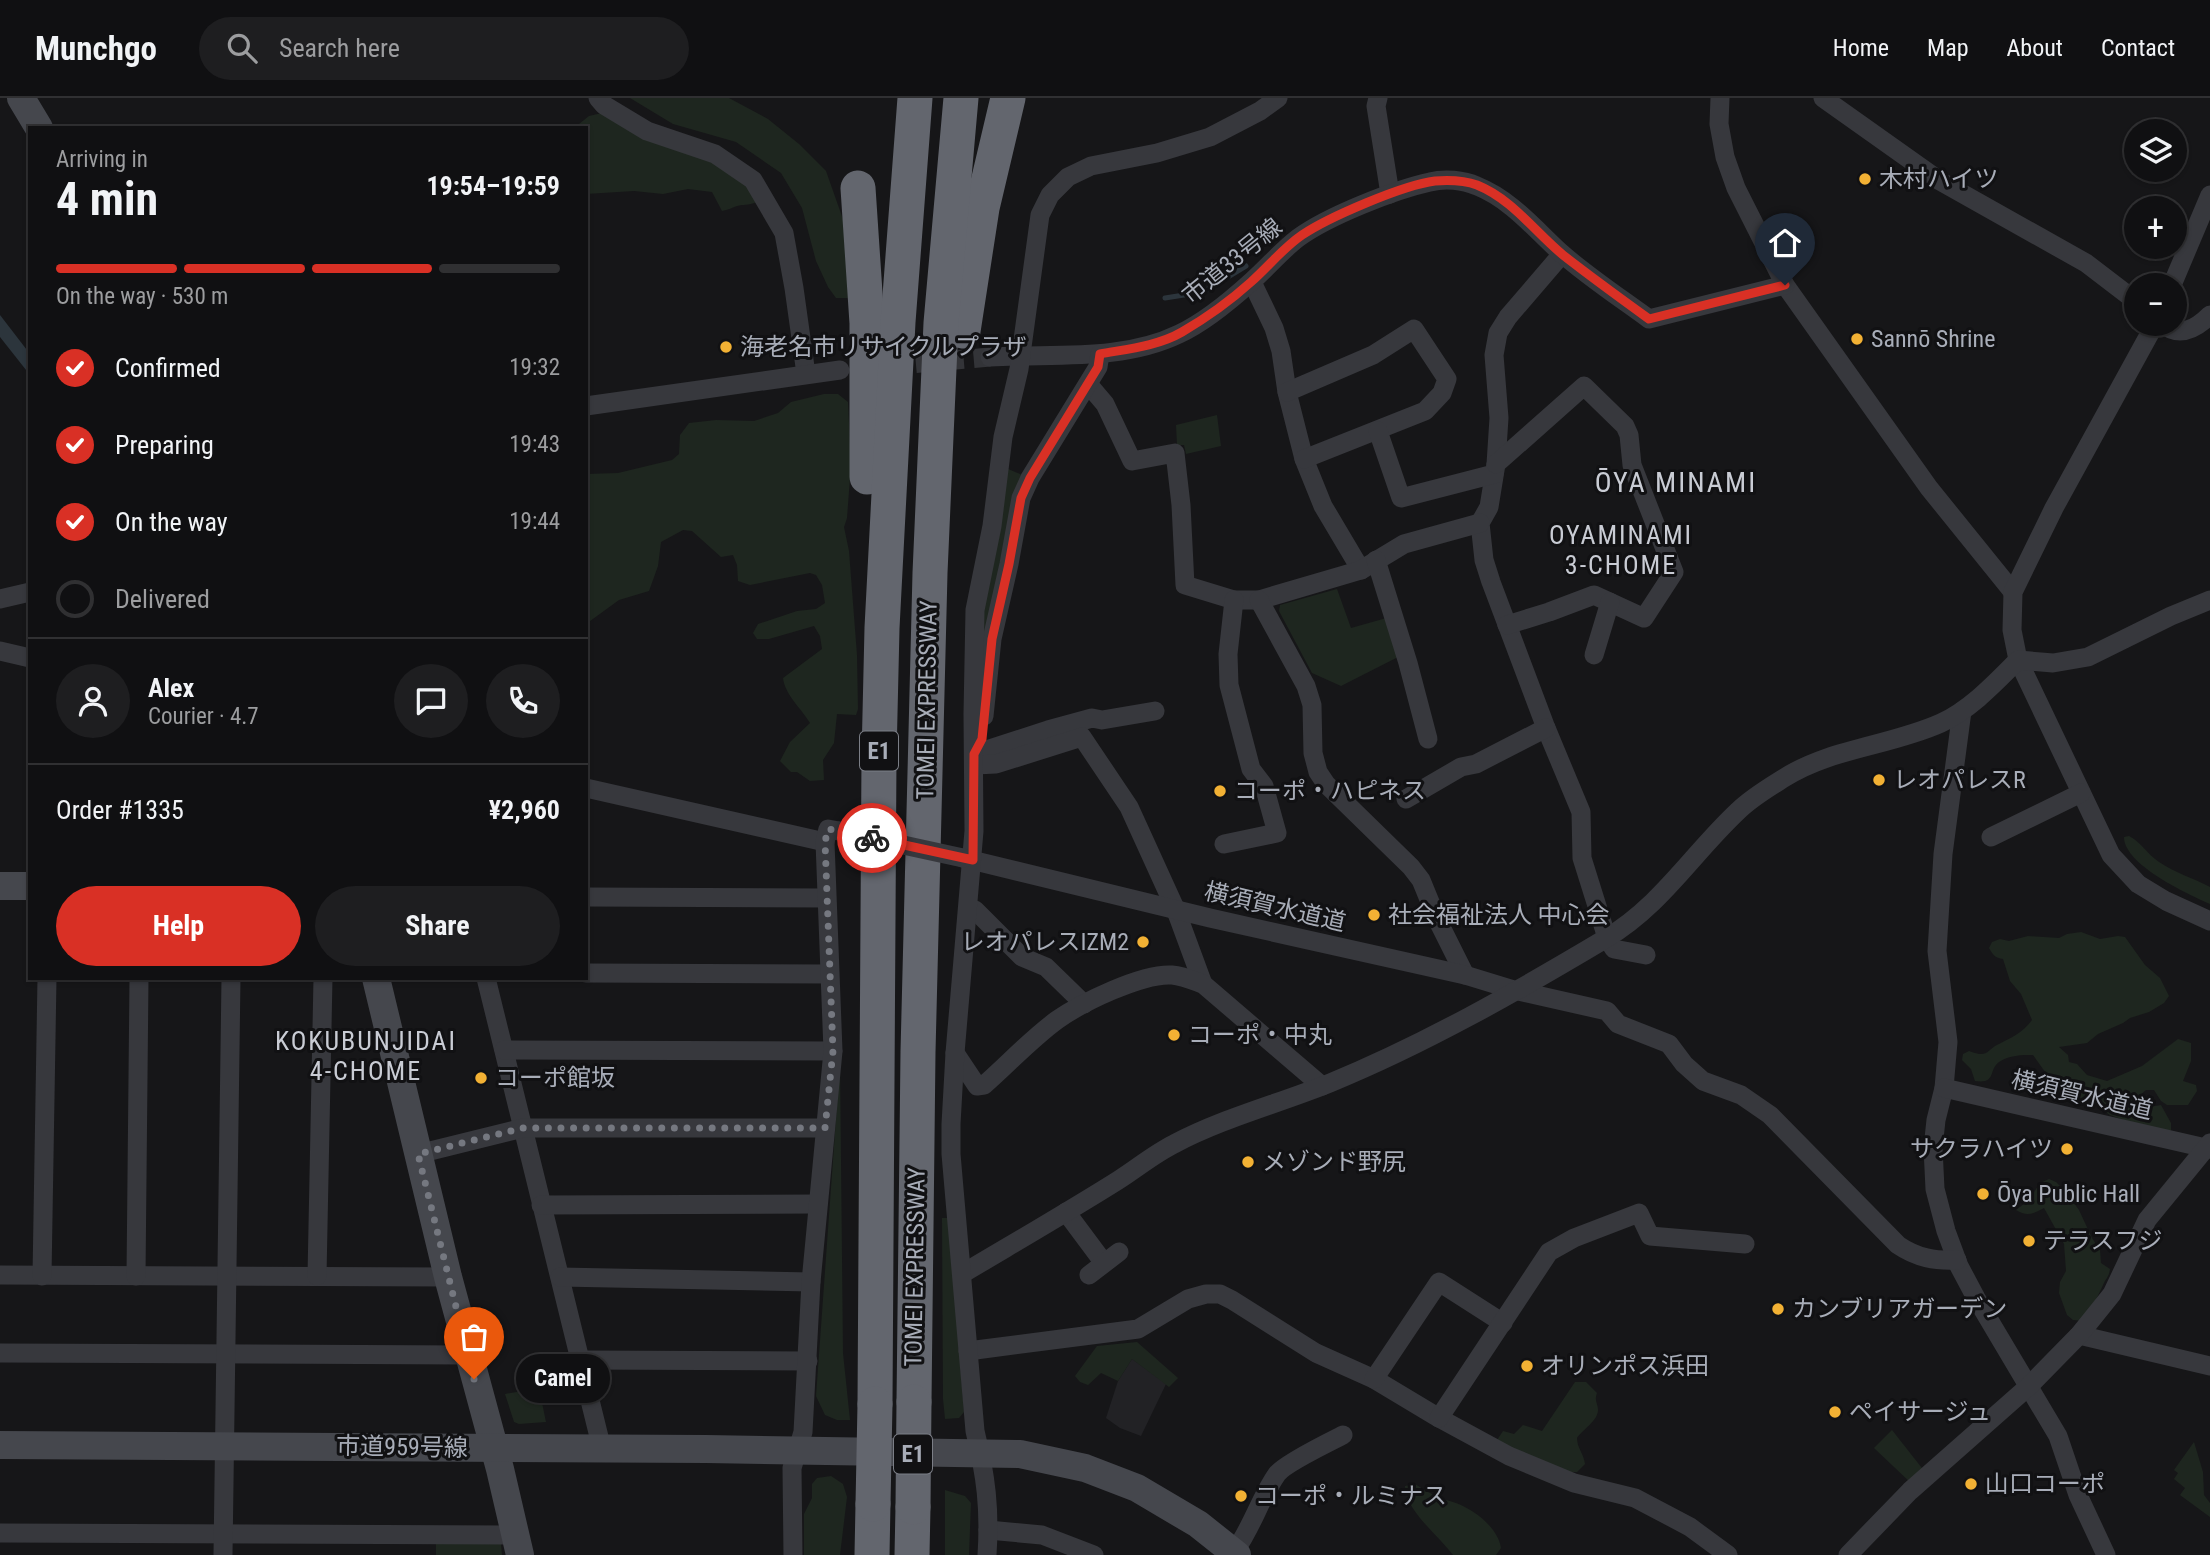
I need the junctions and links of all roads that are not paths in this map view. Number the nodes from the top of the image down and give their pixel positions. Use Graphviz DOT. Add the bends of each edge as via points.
graph roads {
  1 [pos="21,98"];
  2 [pos="598,98"];
  3 [pos="915,98"];
  4 [pos="961,98"];
  5 [pos="1008,98"];
  6 [pos="1278,98"];
  7 [pos="1378,98"];
  8 [pos="1720,98"];
  9 [pos="1823,98"];
  10 [pos="38,126"];
  11 [pos="858,188"];
  12 [pos="1390,194"];
  13 [pos="2210,195"];
  14 [pos="1562,254"];
  15 [pos="2177,273"];
  16 [pos="1251,282"];
  17 [pos="1785,285"];
  18 [pos="2124,292"];
  19 [pos="2210,316"];
  20 [pos="2187,331"];
  21 [pos="2148,336"];
  22 [pos="1100,354"];
  23 [pos="1021,355"];
  24 [pos="990,357"];
  25 [pos="840,370"];
  26 [pos="806,374"];
  27 [pos="1088,384"];
  28 [pos="1287,392"];
  29 [pos="588,405"];
  30 [pos="1378,431"];
  31 [pos="1304,459"];
  32 [pos="1495,469"];
  33 [pos="1480,523"];
  34 [pos="1368,565"];
  35 [pos="28,592"];
  36 [pos="2014,592"];
  37 [pos="0,599"];
  38 [pos="1234,600"];
  39 [pos="1259,600"];
  40 [pos="2210,600"];
  41 [pos="1610,602"];
  42 [pos="1507,625"];
  43 [pos="0,651"];
  44 [pos="1594,655"];
  45 [pos="28,657"];
  46 [pos="2018,660"];
  47 [pos="1155,711"];
  48 [pos="1962,711"];
  49 [pos="1546,728"];
  50 [pos="1428,739"];
  51 [pos="879,757"];
  52 [pos="974,760"];
  53 [pos="588,788"];
  54 [pos="2081,793"];
  55 [pos="1406,799"];
  56 [pos="832,837"];
  57 [pos="1991,837"];
  58 [pos="1224,844"];
  59 [pos="968,859"];
  60 [pos="0,886"];
  61 [pos="28,886"];
  62 [pos="588,897"];
  63 [pos="826,898"];
  64 [pos="1175,908"];
  65 [pos="968,909"];
  66 [pos="2210,921"];
  67 [pos="921,932"];
  68 [pos="1607,938"];
  69 [pos="1646,956"];
  70 [pos="588,973"];
  71 [pos="830,974"];
  72 [pos="1465,975"];
  73 [pos="47,980"];
  74 [pos="139,980"];
  75 [pos="231,980"];
  76 [pos="323,980"];
  77 [pos="376,980"];
  78 [pos="486,980"];
  79 [pos="1202,984"];
  80 [pos="1514,990"];
  81 [pos="1084,1004"];
  82 [pos="504,1050"];
  83 [pos="833,1051"];
  84 [pos="955,1053"];
  85 [pos="1322,1086"];
  86 [pos="1944,1088"];
  87 [pos="523,1128"];
  88 [pos="825,1128"];
  89 [pos="2208,1147"];
  90 [pos="418,1154"];
  91 [pos="818,1204"];
  92 [pos="541,1205"];
  93 [pos="1066,1212"];
  94 [pos="1745,1244"];
  95 [pos="1957,1260"];
  96 [pos="1104,1264"];
  97 [pos="962,1274"];
  98 [pos="0,1275"];
  99 [pos="42,1276"];
  100 [pos="136,1276"];
  101 [pos="227,1276"];
  102 [pos="317,1276"];
  103 [pos="448,1277"];
  104 [pos="560,1277"];
  105 [pos="811,1283"];
  106 [pos="1503,1323"];
  107 [pos="2080,1335"];
  108 [pos="968,1351"];
  109 [pos="0,1353"];
  110 [pos="226,1354"];
  111 [pos="467,1354"];
  112 [pos="581,1360"];
  113 [pos="808,1361"];
  114 [pos="2210,1366"];
  115 [pos="1374,1379"];
  116 [pos="2028,1387"];
  117 [pos="1439,1418"];
  118 [pos="1343,1435"];
  119 [pos="0,1445"];
  120 [pos="224,1446"];
  121 [pos="494,1448"];
  122 [pos="602,1449"];
  123 [pos="800,1451"];
  124 [pos="980,1452"];
  125 [pos="988,1530"];
  126 [pos="0,1533"];
  127 [pos="223,1535"];
  128 [pos="517,1545"];
  129 [pos="1235,1554"];
  130 [pos="223,1555"];
  131 [pos="793,1555"];
  132 [pos="872,1555"];
  133 [pos="912,1555"];
  134 [pos="987,1555"];
  135 [pos="1094,1555"];
  136 [pos="1728,1555"];
  137 [pos="1848,1555"];
  138 [pos="2106,1555"];
  1 -- 10 [label="street"];
  2 -- 26 [label="street" via="647,131 715,154 753,180 784,233"];
  3 -- 51 [label="highway, TOMEI EXPRESSWAY / E1" via="896,348"];
  4 -- 67 [label="highway, TOMEI EXPRESSWAY / E1" via="941,323"];
  5 -- 67 [label="highway" via="964,312"];
  6 -- 23 [label="street" via="1210,138 1091,166 1068,177 1050,195 1041,215"];
  7 -- 12 [label="street"];
  8 -- 17 [label="street" via="1719,124 1732,178"];
  9 -- 18 [label="street" via="1940,181 2086,263"];
  11 -- 51 [label="highway" via="867,323 868,557"];
  12 -- 14 [label="street, 市道33号線" via="1432,181 1475,185 1512,207"];
  12 -- 16 [label="street, 市道33号線" via="1301,236"];
  13 -- 15 [label="street"];
  14 -- 17 [label="street, 市道33号線" via="1649,319"];
  14 -- 32 [label="street" via="1498,333 1494,355 1499,418"];
  16 -- 22 [label="street, 市道33号線" via="1179,334"];
  16 -- 28 [label="street" via="1274,328"];
  17 -- 36 [label="street" via="1929,488"];
  19 -- 20 [label="street"];
  21 -- 36 [label="street" via="2054,508"];
  22 -- 23 [label="street, 市道33号線"];
  22 -- 27 [label="street"];
  23 -- 24 [label="street, 市道33号線"];
  23 -- 52 [label="street" via="975,610"];
  25 -- 26 [label="street"];
  26 -- 29 [label="street"];
  27 -- 38 [label="street" via="1105,404 1132,461 1175,453 1185,585"];
  27 -- 52 [label="street" via="1021,498 992,639 982,739"];
  28 -- 30 [label="street" via="1373,355 1414,329 1447,379 1442,394 1425,411"];
  28 -- 31 [label="street"];
  30 -- 31 [label="street"];
  30 -- 32 [label="street" via="1401,498"];
  31 -- 34 [label="street" via="1324,506"];
  32 -- 33 [label="street" via="1489,507"];
  32 -- 41 [label="street" via="1584,386 1625,426 1632,465 1674,572 1644,618"];
  33 -- 34 [label="street" via="1404,544"];
  33 -- 42 [label="street" via="1484,560"];
  34 -- 39 [label="street"];
  34 -- 50 [label="street" via="1408,663"];
  35 -- 37 [label="street"];
  36 -- 46 [label="street" via="2012,630"];
  38 -- 39 [label="street"];
  38 -- 58 [label="street" via="1229,685 1251,769 1264,786 1277,833"];
  39 -- 72 [label="street" via="1306,686 1318,772 1421,880"];
  40 -- 46 [label="street" via="2088,657 2053,663"];
  41 -- 42 [label="street" via="1594,595"];
  41 -- 44 [label="street"];
  42 -- 49 [label="street"];
  43 -- 45 [label="street"];
  46 -- 48 [label="street"];
  46 -- 54 [label="street"];
  47 -- 52 [label="street" via="1092,718"];
  48 -- 68 [label="street" via="1905,736 1798,769 1741,808 1660,897"];
  48 -- 86 [label="street" via="1942,854 1937,951 1947,1026"];
  49 -- 55 [label="street" via="1476,764 1461,767"];
  49 -- 68 [label="street" via="1581,812 1582,858"];
  51 -- 132 [label="highway, TOMEI EXPRESSWAY / E1, bridge"];
  52 -- 59 [label="street"];
  52 -- 64 [label="street" via="996,764 1082,737 1129,807"];
  53 -- 56 [label="street, 横須賀水道道"];
  54 -- 57 [label="street"];
  54 -- 66 [label="street" via="2111,855 2138,884"];
  56 -- 59 [label="street, 横須賀水道道, bridge"];
  56 -- 63 [label="street"];
  59 -- 64 [label="street, 横須賀水道道"];
  59 -- 65 [label="street"];
  60 -- 61 [label="street"];
  62 -- 63 [label="street"];
  63 -- 71 [label="street"];
  64 -- 72 [label="street, 横須賀水道道"];
  64 -- 79 [label="street"];
  65 -- 81 [label="street" via="975,910 1022,957 1046,967"];
  65 -- 84 [label="street"];
  67 -- 133 [label="highway, TOMEI EXPRESSWAY / E1, bridge"];
  68 -- 69 [label="street" via="1614,949"];
  68 -- 80 [label="street"];
  70 -- 71 [label="street"];
  71 -- 83 [label="street"];
  72 -- 80 [label="street, 横須賀水道道"];
  73 -- 99 [label="street"];
  74 -- 100 [label="street"];
  75 -- 101 [label="street"];
  76 -- 102 [label="street"];
  77 -- 90 [label="street"];
  78 -- 82 [label="street"];
  79 -- 81 [label="street" via="1169,975 1123,986"];
  79 -- 85 [label="street"];
  80 -- 85 [label="street" via="1451,1026"];
  80 -- 95 [label="street, 横須賀水道道" via="1607,1011 1618,1024 1669,1044 1703,1081 1741,1095 1770,1115 1907,1252 1939,1261"];
  81 -- 84 [label="street" via="1056,1021 984,1085 977,1086"];
  82 -- 83 [label="street"];
  82 -- 87 [label="street"];
  83 -- 88 [label="street"];
  84 -- 97 [label="street" via="951,1154"];
  85 -- 93 [label="street" via="1197,1132"];
  86 -- 89 [label="street, 横須賀水道道"];
  86 -- 95 [label="street" via="1936,1120 1933,1167 1940,1210"];
  87 -- 88 [label="street"];
  87 -- 90 [label="street"];
  87 -- 92 [label="street"];
  88 -- 91 [label="street"];
  89 -- 107 [label="street" via="2147,1220 2112,1294"];
  90 -- 103 [label="street"];
  91 -- 92 [label="street"];
  91 -- 105 [label="street"];
  92 -- 104 [label="street"];
  93 -- 96 [label="street"];
  93 -- 97 [label="street"];
  94 -- 106 [label="street" via="1650,1236 1639,1213 1549,1252"];
  95 -- 116 [label="street"];
  97 -- 108 [label="street"];
  98 -- 99 [label="street"];
  99 -- 100 [label="street"];
  100 -- 101 [label="street"];
  101 -- 102 [label="street"];
  101 -- 110 [label="street"];
  102 -- 103 [label="street"];
  103 -- 111 [label="street"];
  104 -- 105 [label="street"];
  104 -- 112 [label="street"];
  105 -- 113 [label="street"];
  106 -- 115 [label="street" via="1439,1282"];
  106 -- 117 [label="street"];
  107 -- 114 [label="street"];
  107 -- 116 [label="street"];
  108 -- 115 [label="street" via="1138,1329 1188,1299 1220,1294 1315,1353"];
  108 -- 124 [label="street"];
  109 -- 110 [label="street"];
  110 -- 111 [label="street"];
  110 -- 120 [label="street"];
  111 -- 121 [label="street"];
  112 -- 113 [label="street"];
  112 -- 122 [label="street"];
  113 -- 123 [label="street"];
  115 -- 117 [label="street"];
  116 -- 137 [label="street" via="1910,1491"];
  116 -- 138 [label="street" via="2058,1436 2078,1495"];
  117 -- 136 [label="street" via="1550,1475 1635,1498 1690,1527"];
  118 -- 129 [label="street" via="1278,1472"];
  119 -- 120 [label="street, 市道959号線"];
  120 -- 121 [label="street, 市道959号線"];
  120 -- 127 [label="street"];
  121 -- 122 [label="street, 市道959号線"];
  121 -- 128 [label="street"];
  122 -- 123 [label="street, 市道959号線"];
  123 -- 124 [label="street, 市道959号線"];
  123 -- 131 [label="street" via="792,1468"];
  124 -- 125 [label="street" via="988,1495"];
  124 -- 129 [label="street, 市道959号線" via="1044,1458 1138,1488 1198,1524"];
  125 -- 134 [label="street"];
  125 -- 135 [label="street" via="1041,1535"];
  126 -- 127 [label="street"];
  127 -- 128 [label="street"];
  127 -- 130 [label="street"];
}
